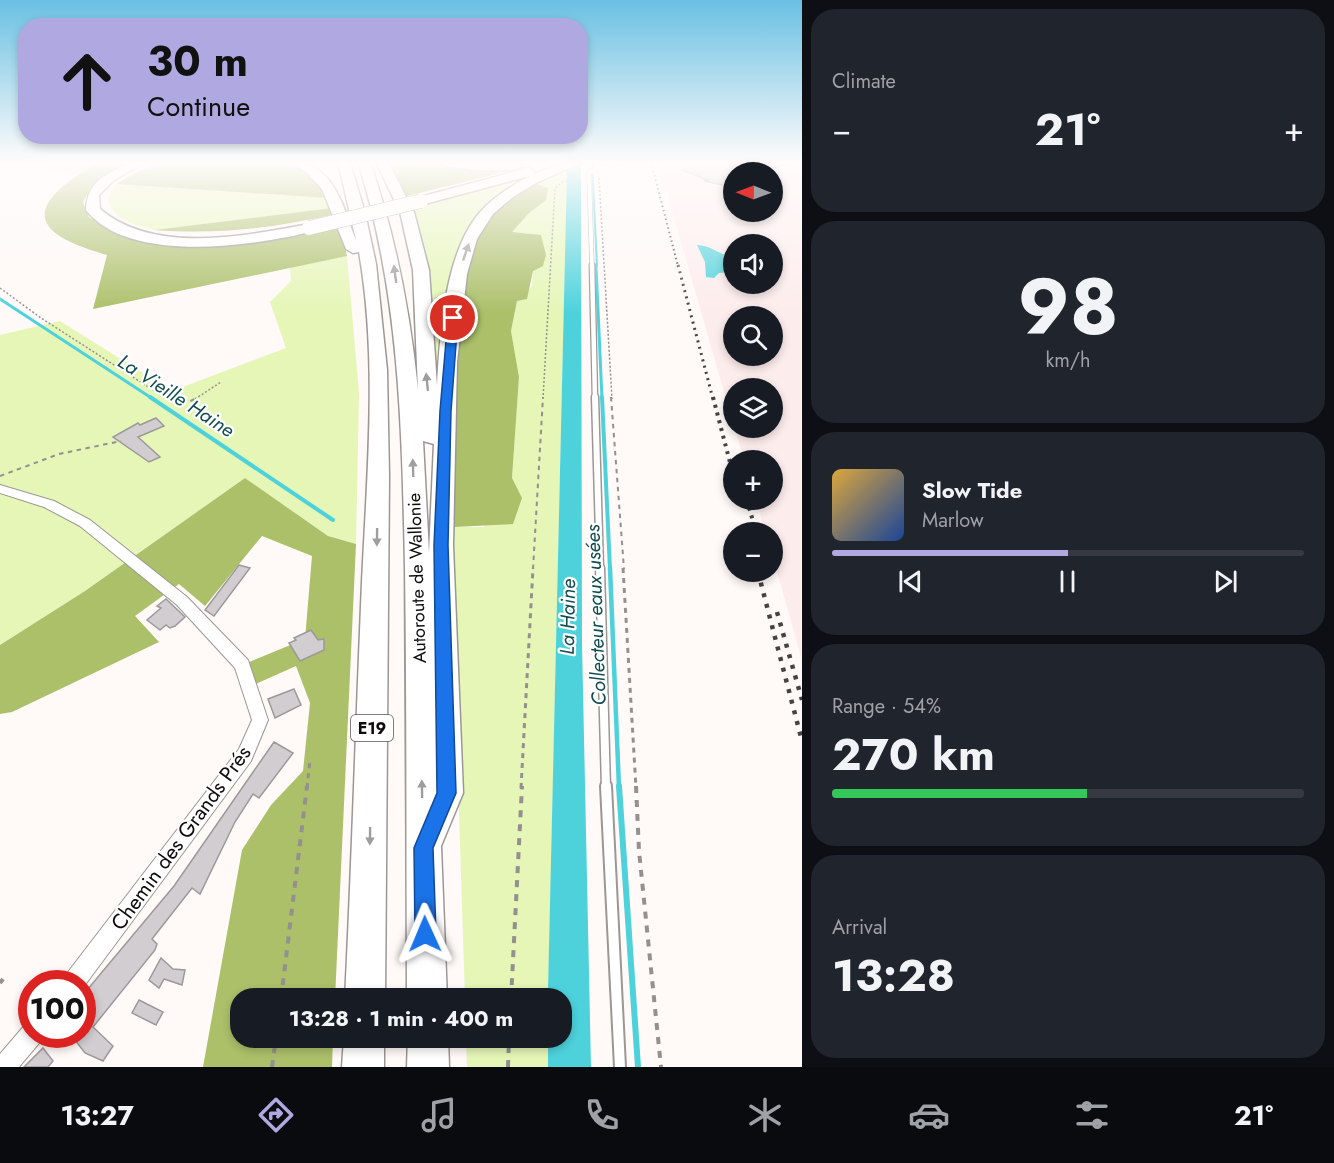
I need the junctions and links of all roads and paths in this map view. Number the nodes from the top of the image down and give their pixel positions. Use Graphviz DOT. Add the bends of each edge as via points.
graph roads {
  1 [pos="95,212"];
  2 [pos="107,212"];
  3 [pos="338,212"];
  4 [pos="346,212"];
  5 [pos="358,212"];
  6 [pos="367,212"];
  7 [pos="380,212"];
  8 [pos="407,212"];
  9 [pos="489,212"];
  10 [pos="554,212"];
  11 [pos="590,212"];
  12 [pos="601,212"];
  13 [pos="308,226"];
  14 [pos="353,249"];
  15 [pos="0,288"];
  16 [pos="374,306"];
  17 [pos="221,382"];
  18 [pos="121,441"];
  19 [pos="0,476"];
  20 [pos="0,489"];
  21 [pos="441,545"];
  22 [pos="310,760"];
  23 [pos="423,848"];
  24 [pos="83,970"];
  25 [pos="282,988"];
  26 [pos="365,988"];
  27 [pos="427,988"];
  28 [pos="512,988"];
  29 [pos="20,1048"];
  30 [pos="275,1048"];
  31 [pos="364,1048"];
  32 [pos="428,1048"];
  33 [pos="509,1048"];
  34 [pos="4,1067"];
  35 [pos="272,1067"];
  36 [pos="363,1067"];
  37 [pos="428,1067"];
  38 [pos="508,1067"];
  39 [pos="620,1067"];
  40 [pos="661,1067"];
  1 -- 13 [label="highway" via="112,227 143,236 187,240 253,238"];
  2 -- 13 [label="highway" via="116,221 140,230 188,236"];
  3 -- 14 [label="highway"];
  4 -- 14 [label="highway"];
  5 -- 16 [label="highway, Autoroute de Wallonie / E19"];
  6 -- 13 [label="highway, bridge"];
  23 -- 7 [label="highway, Autoroute de Wallonie, one-way" via="414,502 403,340 394,265"];
  21 -- 8 [label="highway, one-way" via="434,500 425,307"];
  21 -- 9 [label="highway, one-way" via="448,362 455,296 464,256 477,225"];
  10 -- 28 [label="path"];
  11 -- 39 [label="lane" via="608,850"];
  12 -- 40 [label="path" via="639,851"];
  14 -- 16 [label="highway" via="360,292"];
  15 -- 17 [label="path" via="175,404 188,403"];
  16 -- 26 [label="highway, Autoroute de Wallonie / E19, one-way" via="378,457"];
  18 -- 19 [label="path" via="59,454"];
  20 -- 24 [label="street, Chemin des Grands Prés" via="49,504 85,523 182,601 242,665 260,720 244,755"];
  21 -- 23 [label="highway" via="447,793"];
  22 -- 25 [label="path"];
  23 -- 27 [label="highway, Autoroute de Wallonie"];
  29 -- 34 [label="street"];
  30 -- 35 [label="path"];
  31 -- 36 [label="highway"];
  32 -- 37 [label="highway"];
  33 -- 38 [label="path"];
}
